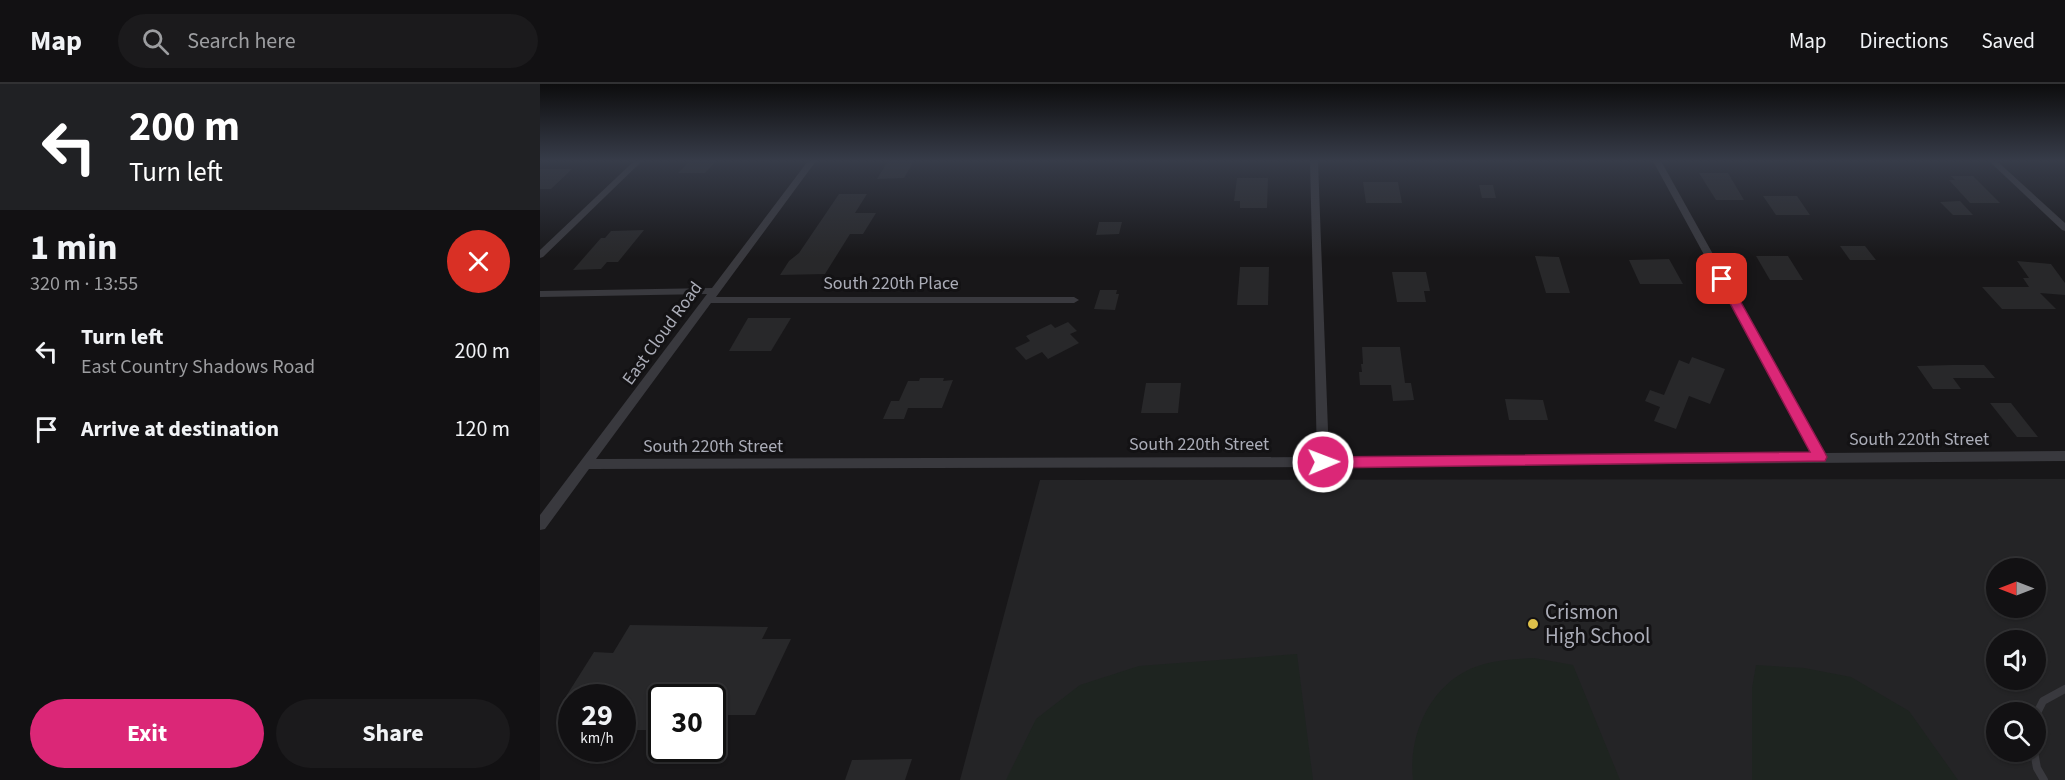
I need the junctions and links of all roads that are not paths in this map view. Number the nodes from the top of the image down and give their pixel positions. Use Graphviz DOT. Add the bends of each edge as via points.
graph roads {
  1 [pos="603,193"];
  2 [pos="787,193"];
  3 [pos="1315,193"];
  4 [pos="1675,193"];
  5 [pos="2028,193"];
  6 [pos="2065,228"];
  7 [pos="540,255"];
  8 [pos="540,294"];
  9 [pos="710,296"];
  10 [pos="1074,300"];
  11 [pos="2065,456"];
  12 [pos="1820,457"];
  13 [pos="1323,462"];
  14 [pos="585,464"];
  15 [pos="540,525"];
  16 [pos="2065,689"];
  17 [pos="2042,702"];
  18 [pos="2036,762"];
  19 [pos="2044,780"];
  1 -- 7 [label="street"];
  2 -- 9 [label="street, East Cloud Road"];
  3 -- 13 [label="street"];
  4 -- 12 [label="street"];
  5 -- 6 [label="street"];
  8 -- 9 [label="street, South 220th Place"];
  9 -- 10 [label="street, South 220th Place"];
  9 -- 14 [label="street, East Cloud Road"];
  11 -- 12 [label="street, South 220th Street"];
  12 -- 13 [label="street, South 220th Street"];
  13 -- 14 [label="street, South 220th Street"];
  14 -- 15 [label="street, East Cloud Road"];
  16 -- 17 [label="lane"];
  18 -- 19 [label="lane"];
}
